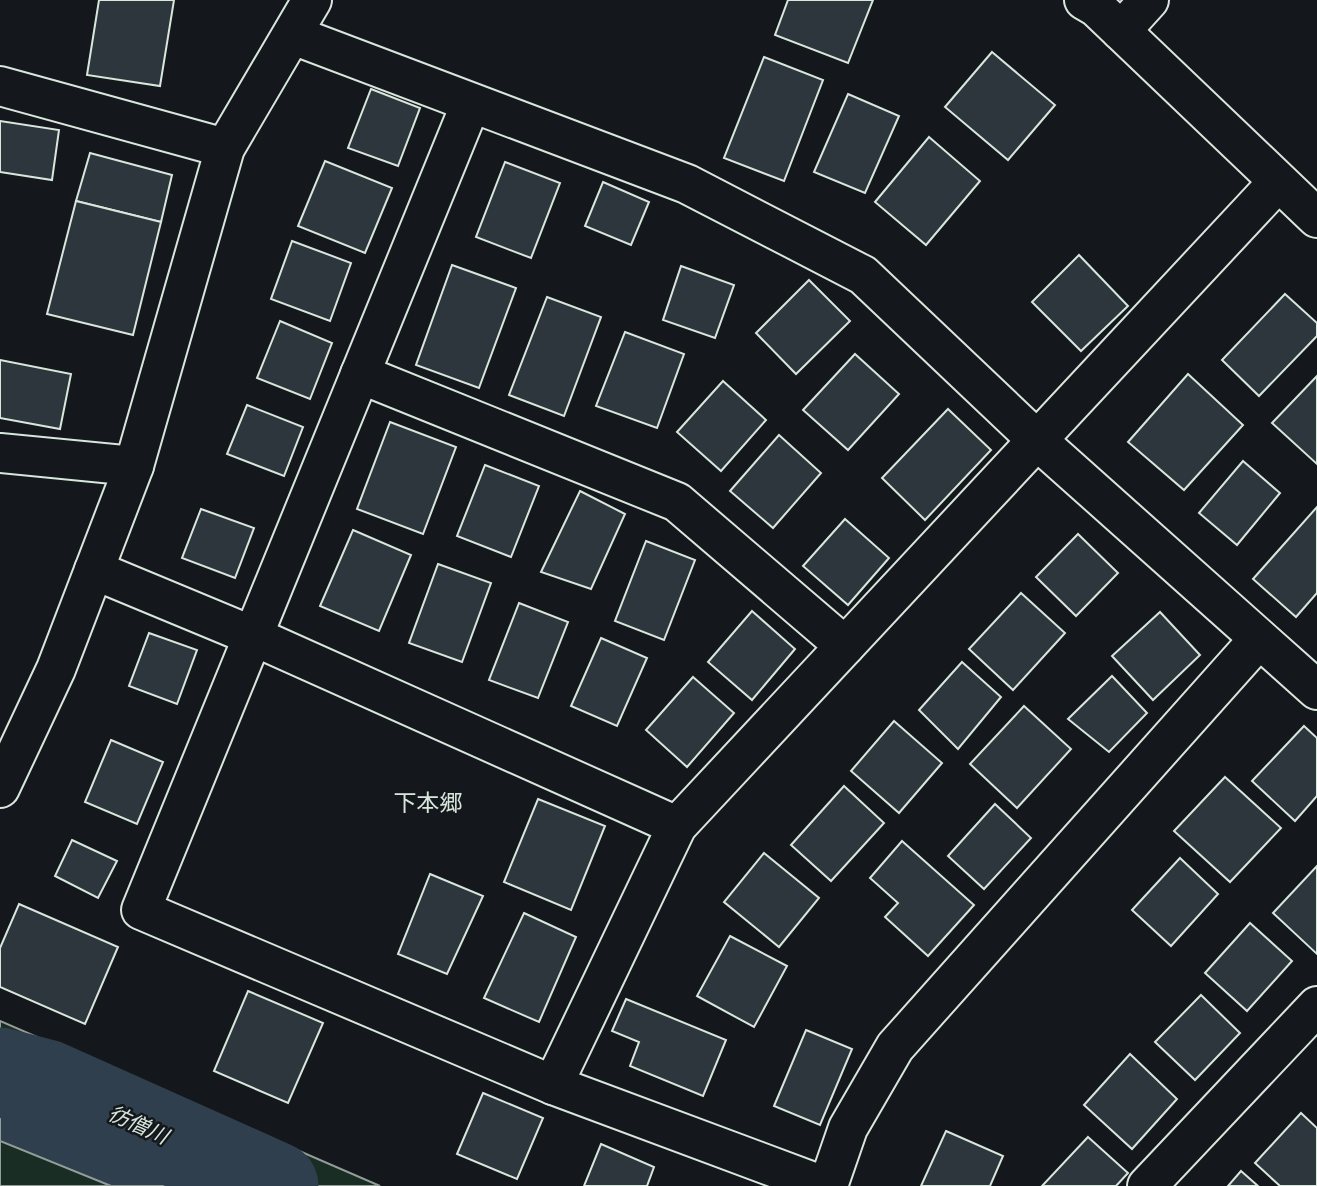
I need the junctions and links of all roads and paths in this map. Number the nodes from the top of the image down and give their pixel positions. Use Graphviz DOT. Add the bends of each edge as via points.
graph roads {
  1 [pos="312,0"];
  2 [pos="1084,0"];
  3 [pos="1149,0"];
  4 [pos="1121,31"];
  5 [pos="293,35"];
  6 [pos="0,86"];
  7 [pos="471,103"];
  8 [pos="225,148"];
  9 [pos="1278,182"];
  10 [pos="1317,218"];
  11 [pos="360,374"];
  12 [pos="1038,441"];
  13 [pos="0,453"];
  14 [pos="134,466"];
  15 [pos="94,570"];
  16 [pos="253,635"];
  17 [pos="1259,639"];
  18 [pos="845,646"];
  19 [pos="1317,690"];
  20 [pos="0,788"];
  21 [pos="677,826"];
  22 [pos="1317,1006"];
  23 [pos="553,1085"];
  24 [pos="826,1186"];
  25 [pos="1147,1186"];
  1 -- 5 [label="street"];
  2 -- 4 [label="street"];
  3 -- 4 [label="street"];
  4 -- 9 [label="street"];
  5 -- 7 [label="street"];
  5 -- 8 [label="street"];
  6 -- 8 [label="street"];
  7 -- 11 [label="street"];
  7 -- 12 [label="street" via="687,184 863,275"];
  8 -- 14 [label="street"];
  9 -- 10 [label="street"];
  9 -- 12 [label="street"];
  11 -- 16 [label="street"];
  11 -- 18 [label="street" via="677,502"];
  12 -- 17 [label="street"];
  12 -- 18 [label="street"];
  13 -- 14 [label="street"];
  14 -- 15 [label="street"];
  15 -- 16 [label="street"];
  15 -- 20 [label="street" via="56,669"];
  16 -- 21 [label="street"];
  16 -- 23 [label="street" via="141,910"];
  17 -- 19 [label="street"];
  17 -- 24 [label="street" via="895,1047 848,1128"];
  18 -- 21 [label="street"];
  21 -- 23 [label="street"];
  22 -- 25 [label="street"];
  23 -- 24 [label="street"];
}
